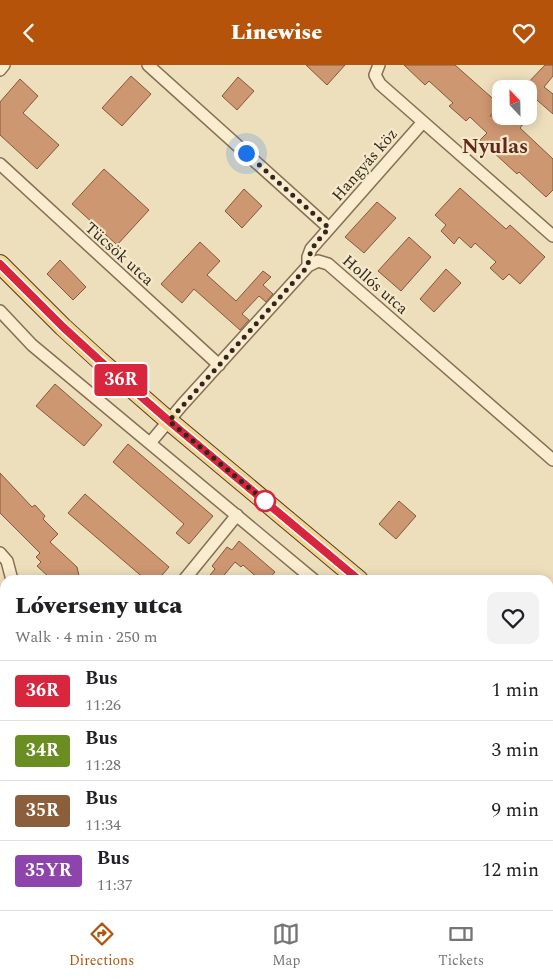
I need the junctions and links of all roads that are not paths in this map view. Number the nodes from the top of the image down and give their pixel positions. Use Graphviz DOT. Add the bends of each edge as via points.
graph roads {
  1 [pos="4,65"];
  2 [pos="148,65"];
  3 [pos="379,65"];
  4 [pos="0,70"];
  5 [pos="423,122"];
  6 [pos="0,165"];
  7 [pos="329,228"];
  8 [pos="553,236"];
  9 [pos="0,264"];
  10 [pos="308,266"];
  11 [pos="0,311"];
  12 [pos="219,365"];
  13 [pos="169,421"];
  14 [pos="150,443"];
  15 [pos="553,460"];
  16 [pos="237,515"];
  17 [pos="0,553"];
  18 [pos="11,575"];
  19 [pos="188,575"];
  20 [pos="308,575"];
  21 [pos="353,575"];
  1 -- 4 [label="street"];
  2 -- 7 [label="street"];
  3 -- 5 [label="street" via="376,75 380,84"];
  5 -- 7 [label="street, Hangyás köz"];
  5 -- 8 [label="street"];
  6 -- 12 [label="street, Tücsök utca"];
  7 -- 10 [label="street, Hangyás köz" via="311,249"];
  9 -- 13 [label="main road" via="63,327"];
  10 -- 12 [label="street"];
  10 -- 15 [label="street, Hollós utca" via="318,261 328,264"];
  11 -- 14 [label="street" via="32,345"];
  12 -- 13 [label="street"];
  13 -- 14 [label="street"];
  13 -- 21 [label="main road"];
  14 -- 16 [label="street"];
  16 -- 19 [label="street"];
  16 -- 20 [label="street"];
  17 -- 18 [label="street" via="7,561"];
}
